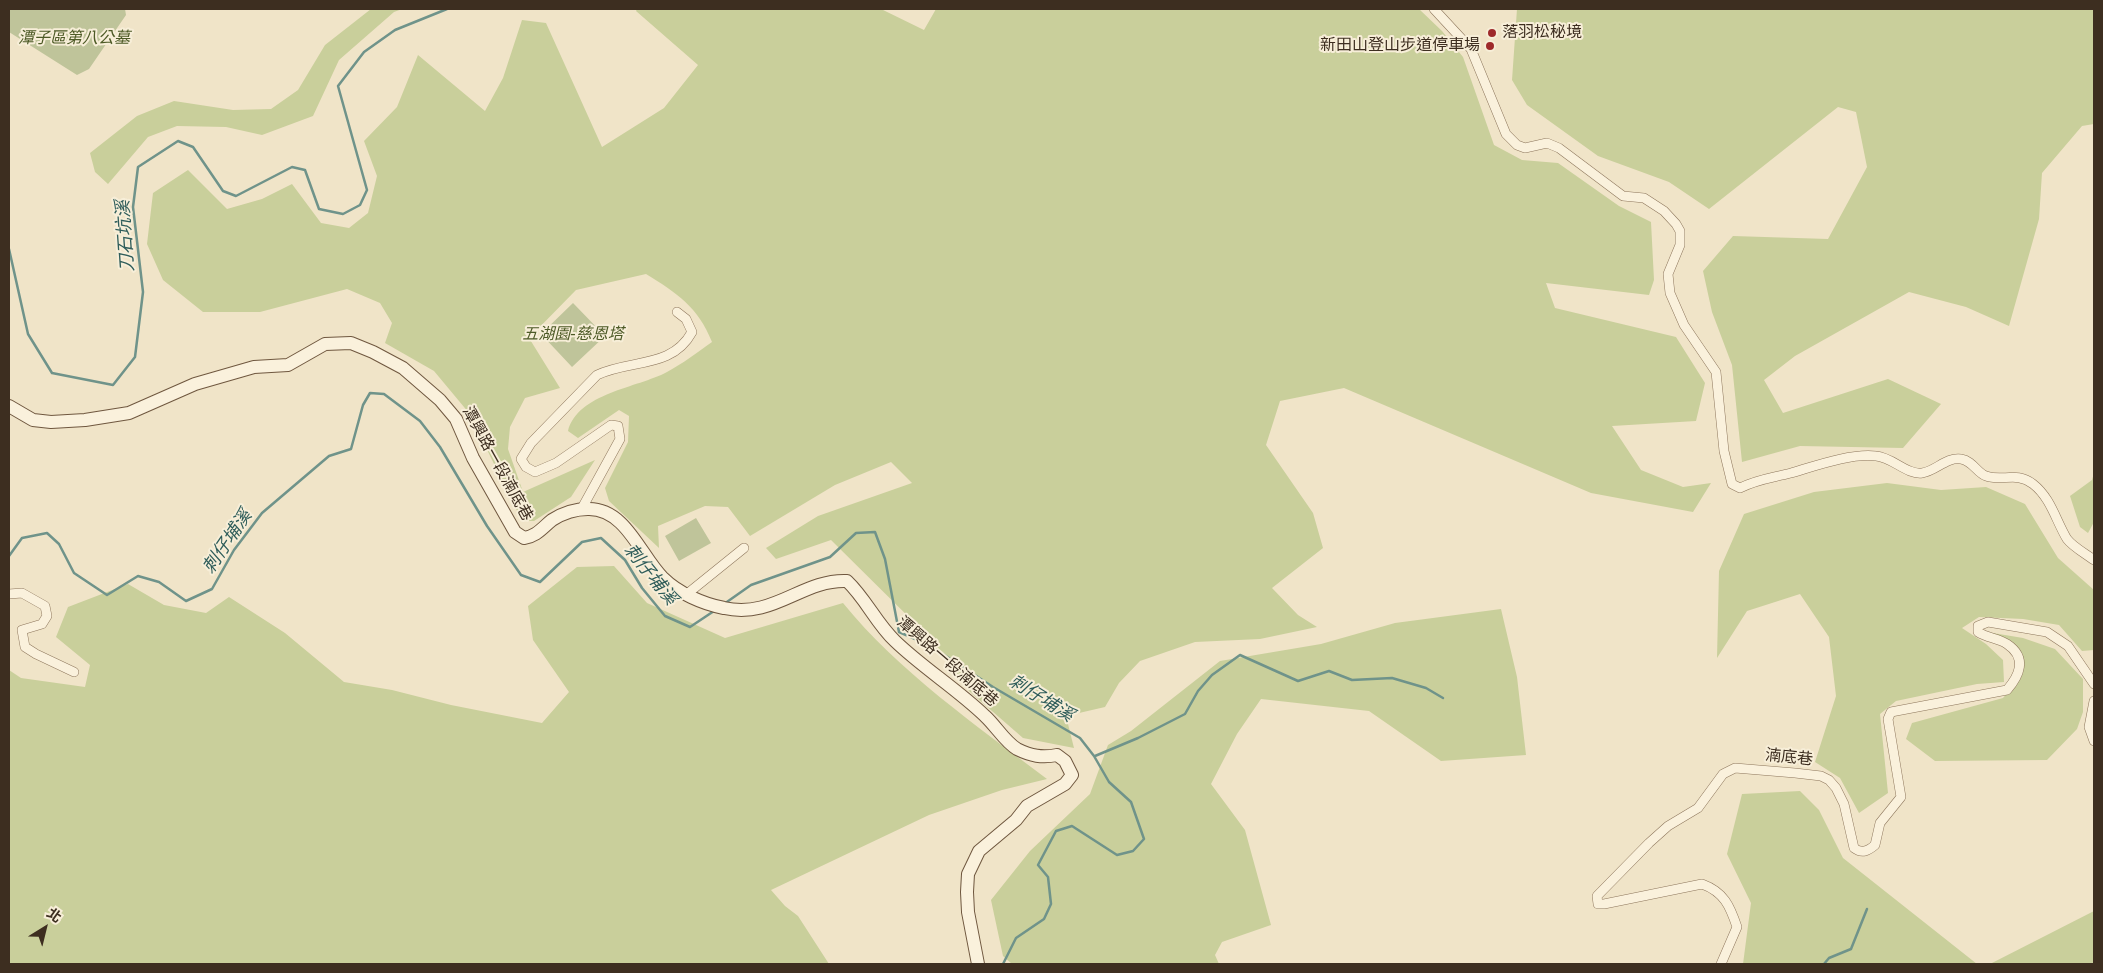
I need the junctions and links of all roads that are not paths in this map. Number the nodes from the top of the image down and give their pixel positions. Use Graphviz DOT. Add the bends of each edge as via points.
graph roads {
  1 [pos="1434,9"];
  2 [pos="677,312"];
  3 [pos="9,406"];
  4 [pos="581,510"];
  5 [pos="744,548"];
  6 [pos="2094,560"];
  7 [pos="9,594"];
  8 [pos="687,594"];
  9 [pos="74,672"];
  10 [pos="2094,684"];
  11 [pos="2094,701"];
  12 [pos="2094,741"];
  13 [pos="978,964"];
  14 [pos="1721,964"];
  1 -- 6 [label="street" via="1471,49 1506,134 1517,145 1525,148 1547,143 1559,148 1624,196 1644,198 1664,211 1676,224 1680,231 1680,245 1668,274 1670,293 1684,325 1716,372 1724,451 1732,484 1740,488 1759,479 1828,461 1876,456 1922,473 1946,461 1961,459 1974,465 1983,475 1995,478 2017,476 2034,484 2053,508 2068,540"];
  2 -- 4 [label="street" via="686,319 692,332 686,344 648,362 610,369 598,376 531,443 521,459 526,468 535,472 556,463 611,425 618,426 620,439"];
  3 -- 4 [label="street, 潭興路一段湳底巷" via="32,420 51,422 128,413 195,384 254,367 288,365 325,344 351,343 403,368 440,400 456,419 473,458 515,532 524,538 534,537 552,520 570,511"];
  4 -- 8 [label="street, 潭興路一段湳底巷" via="590,509 618,521 635,536 649,564 665,580"];
  5 -- 8 [label="street"];
  7 -- 9 [label="street" via="22,593 46,606 47,616 42,624 22,630 25,647"];
  8 -- 13 [label="street, 潭興路一段湳底巷" via="724,608 745,610 766,608 831,581 847,582 860,593 894,640 985,716 1015,748 1032,756 1046,758 1057,755 1065,760 1072,775 1065,784 1026,806 1016,820 979,851 968,874 968,912"];
  10 -- 14 [label="street, 湳底巷" via="2068,646 2047,632 1988,622 1978,626 1978,632 2007,644 2016,654 2019,675 2007,690 1891,712 1888,719 1901,797 1880,823 1875,845 1867,851 1854,848 1844,804 1829,780 1821,776 1735,768 1723,774 1698,808 1668,826 1597,896 1598,904 1604,904 1702,884 1712,888 1729,903 1737,927"];
  11 -- 12 [label="street" via="2089,727"];
}
